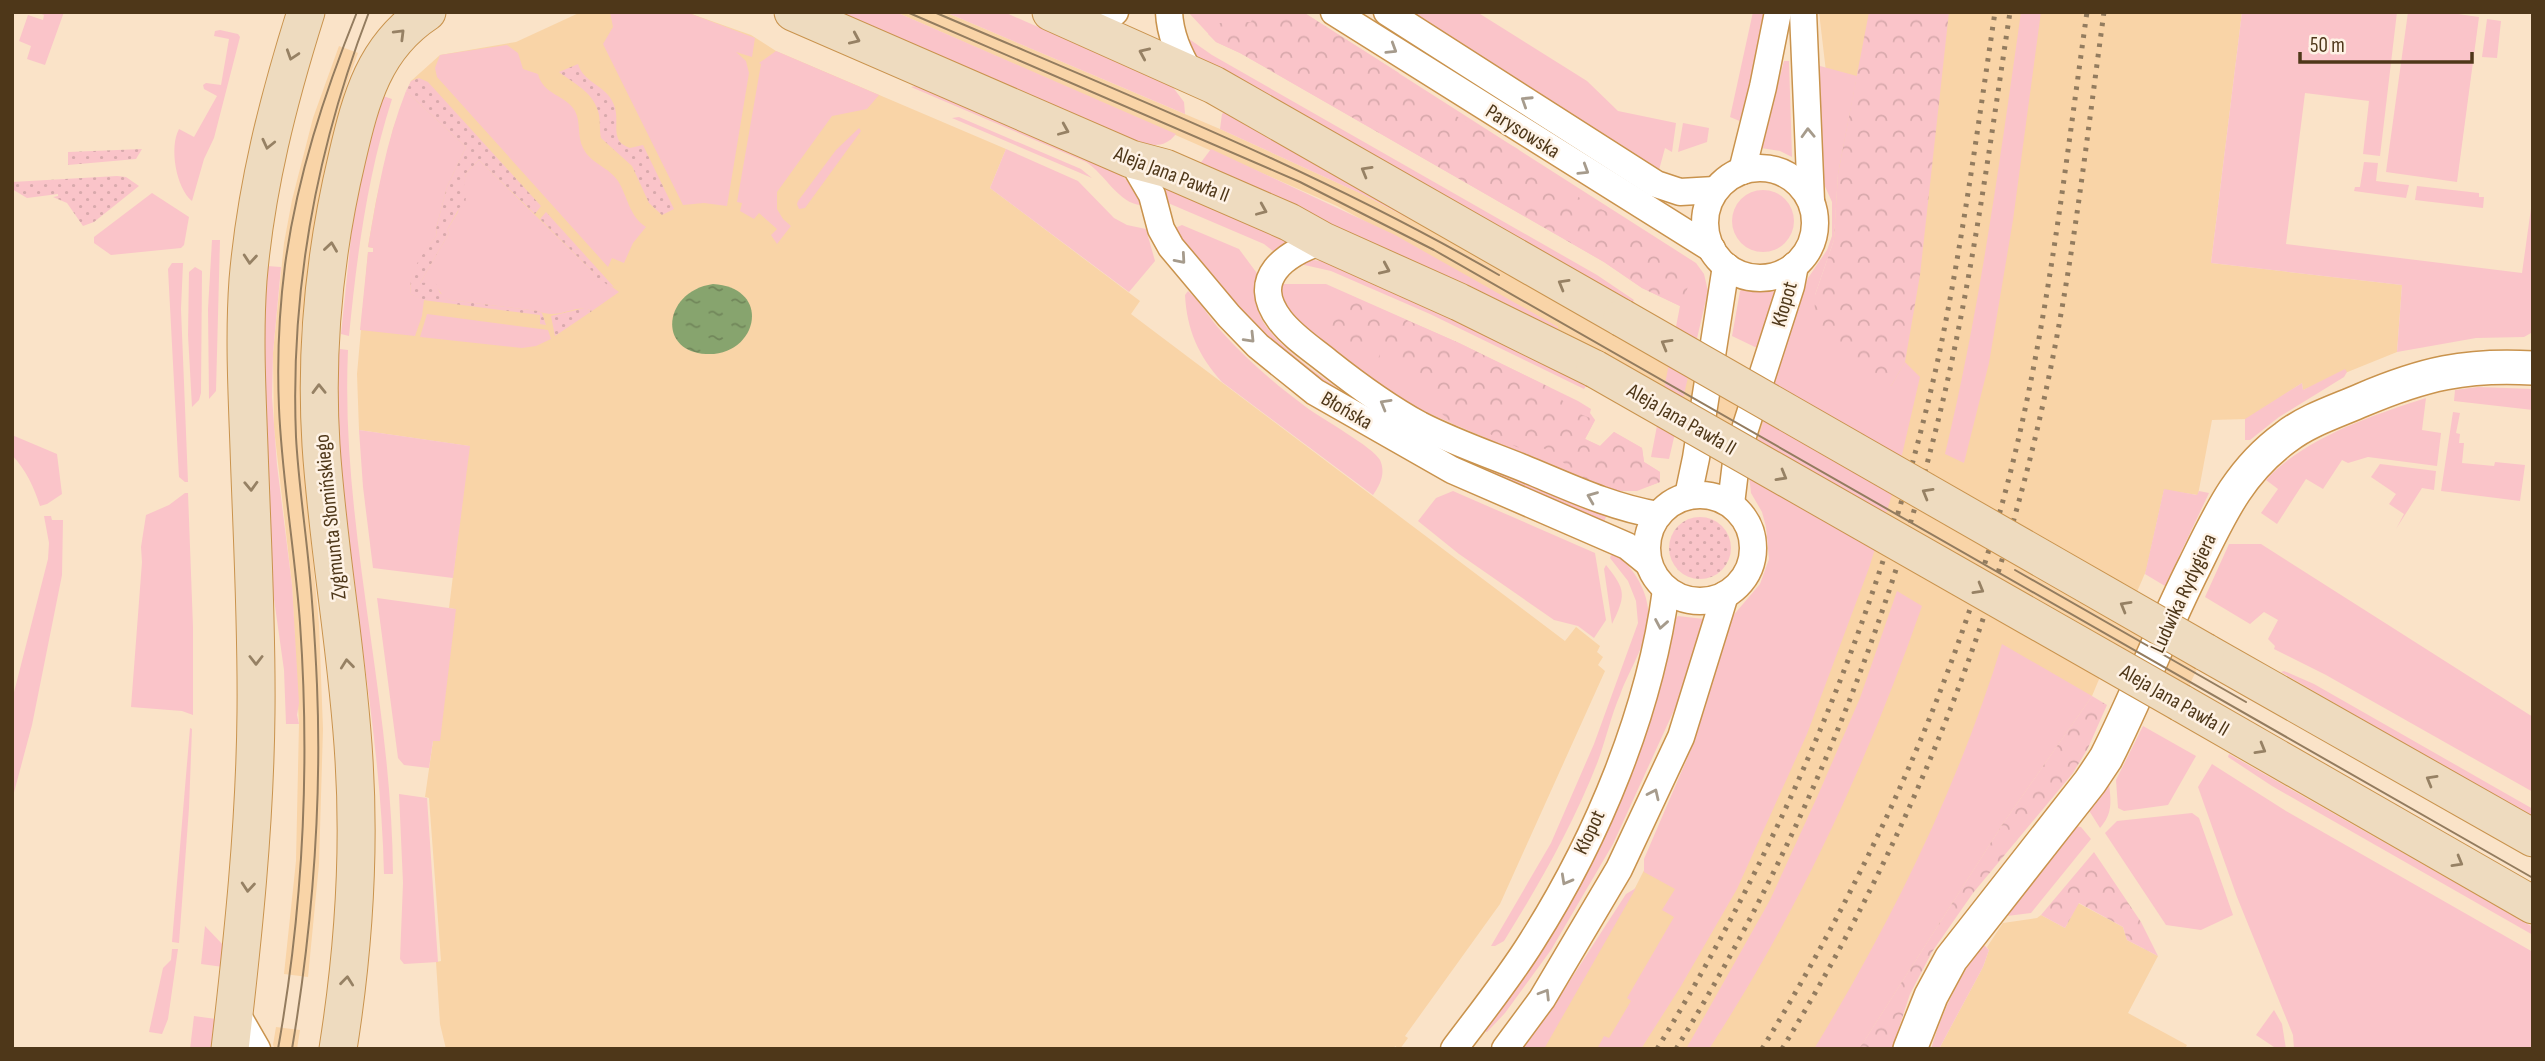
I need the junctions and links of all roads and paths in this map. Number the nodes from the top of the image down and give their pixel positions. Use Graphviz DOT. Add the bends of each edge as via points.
graph roads {
  1 [pos="306,12"];
  2 [pos="428,12"];
  3 [pos="793,12"];
  4 [pos="1051,12"];
  5 [pos="1170,12"];
  6 [pos="1334,12"];
  7 [pos="1387,12"];
  8 [pos="1778,12"];
  9 [pos="1803,12"];
  10 [pos="1100,20"];
  11 [pos="1190,73"];
  12 [pos="1130,159"];
  13 [pos="1742,171"];
  14 [pos="1715,190"];
  15 [pos="1811,201"];
  16 [pos="1323,241"];
  17 [pos="1719,257"];
  18 [pos="1795,265"];
  19 [pos="2533,368"];
  20 [pos="1688,496"];
  21 [pos="1731,504"];
  22 [pos="1658,515"];
  23 [pos="1648,563"];
  24 [pos="1666,590"];
  25 [pos="1725,595"];
  26 [pos="2533,838"];
  27 [pos="2533,905"];
  28 [pos="234,1010"];
  29 [pos="230,1049"];
  30 [pos="257,1049"];
  31 [pos="338,1049"];
  32 [pos="1454,1049"];
  33 [pos="1505,1049"];
  34 [pos="1910,1049"];
  1 -- 28 [label="main road, one-way" via="267,150 248,283 246,369 256,712 249,877"];
  31 -- 2 [label="main road, Zygmunta Słomińskiego, one-way" via="351,935 355,784 347,669 322,464 320,339 336,210 364,96 391,43"];
  3 -- 12 [label="main road, Aleja Jana Pawła II, one-way"];
  4 -- 10 [label="main road"];
  5 -- 11 [label="street" via="1177,51"];
  6 -- 17 [label="street, Parysowska, one-way"];
  14 -- 7 [label="street, Parysowska, one-way" via="1680,192 1656,184"];
  8 -- 13 [label="street"];
  15 -- 9 [label="street, one-way"];
  11 -- 10 [label="main road, one-way"];
  26 -- 11 [label="main road, one-way, bridge"];
  12 -- 16 [label="main road, Aleja Jana Pawła II, one-way" via="1165,168"];
  12 -- 23 [label="street, Błońska, one-way" via="1152,195 1171,247 1239,326 1294,376 1452,470 1627,546"];
  13 -- 14 [label="street"];
  13 -- 15 [label="street" via="1769,169 1787,174"];
  14 -- 17 [label="street" via="1705,219 1706,235"];
  15 -- 18 [label="street" via="1813,236"];
  22 -- 16 [label="street, Błońska, one-way" via="1616,506 1421,425 1375,398 1297,337 1280,320 1268,288 1285,258"];
  16 -- 27 [label="main road, Aleja Jana Pawła II, one-way, bridge" via="1595,369"];
  17 -- 18 [label="street" via="1742,275 1760,277"];
  17 -- 20 [label="street"];
  18 -- 21 [label="street, Kłopot" via="1737,454"];
  19 -- 34 [label="street, Ludwika Rydygiera" via="2460,368 2402,384 2287,436 2242,477 2184,587 2106,758 1951,959"];
  20 -- 21 [label="street" via="1717,497"];
  20 -- 22 [label="street"];
  21 -- 25 [label="street" via="1751,533 1753,551 1749,569"];
  22 -- 23 [label="street" via="1649,531"];
  23 -- 24 [label="street"];
  24 -- 25 [label="street" via="1695,601"];
  24 -- 32 [label="street, Kłopot, one-way" via="1655,657 1633,733 1586,844 1532,941"];
  33 -- 25 [label="street, Kłopot, one-way" via="1542,999 1619,869 1681,737"];
  28 -- 29 [label="main road"];
  28 -- 30 [label="street"];
}
